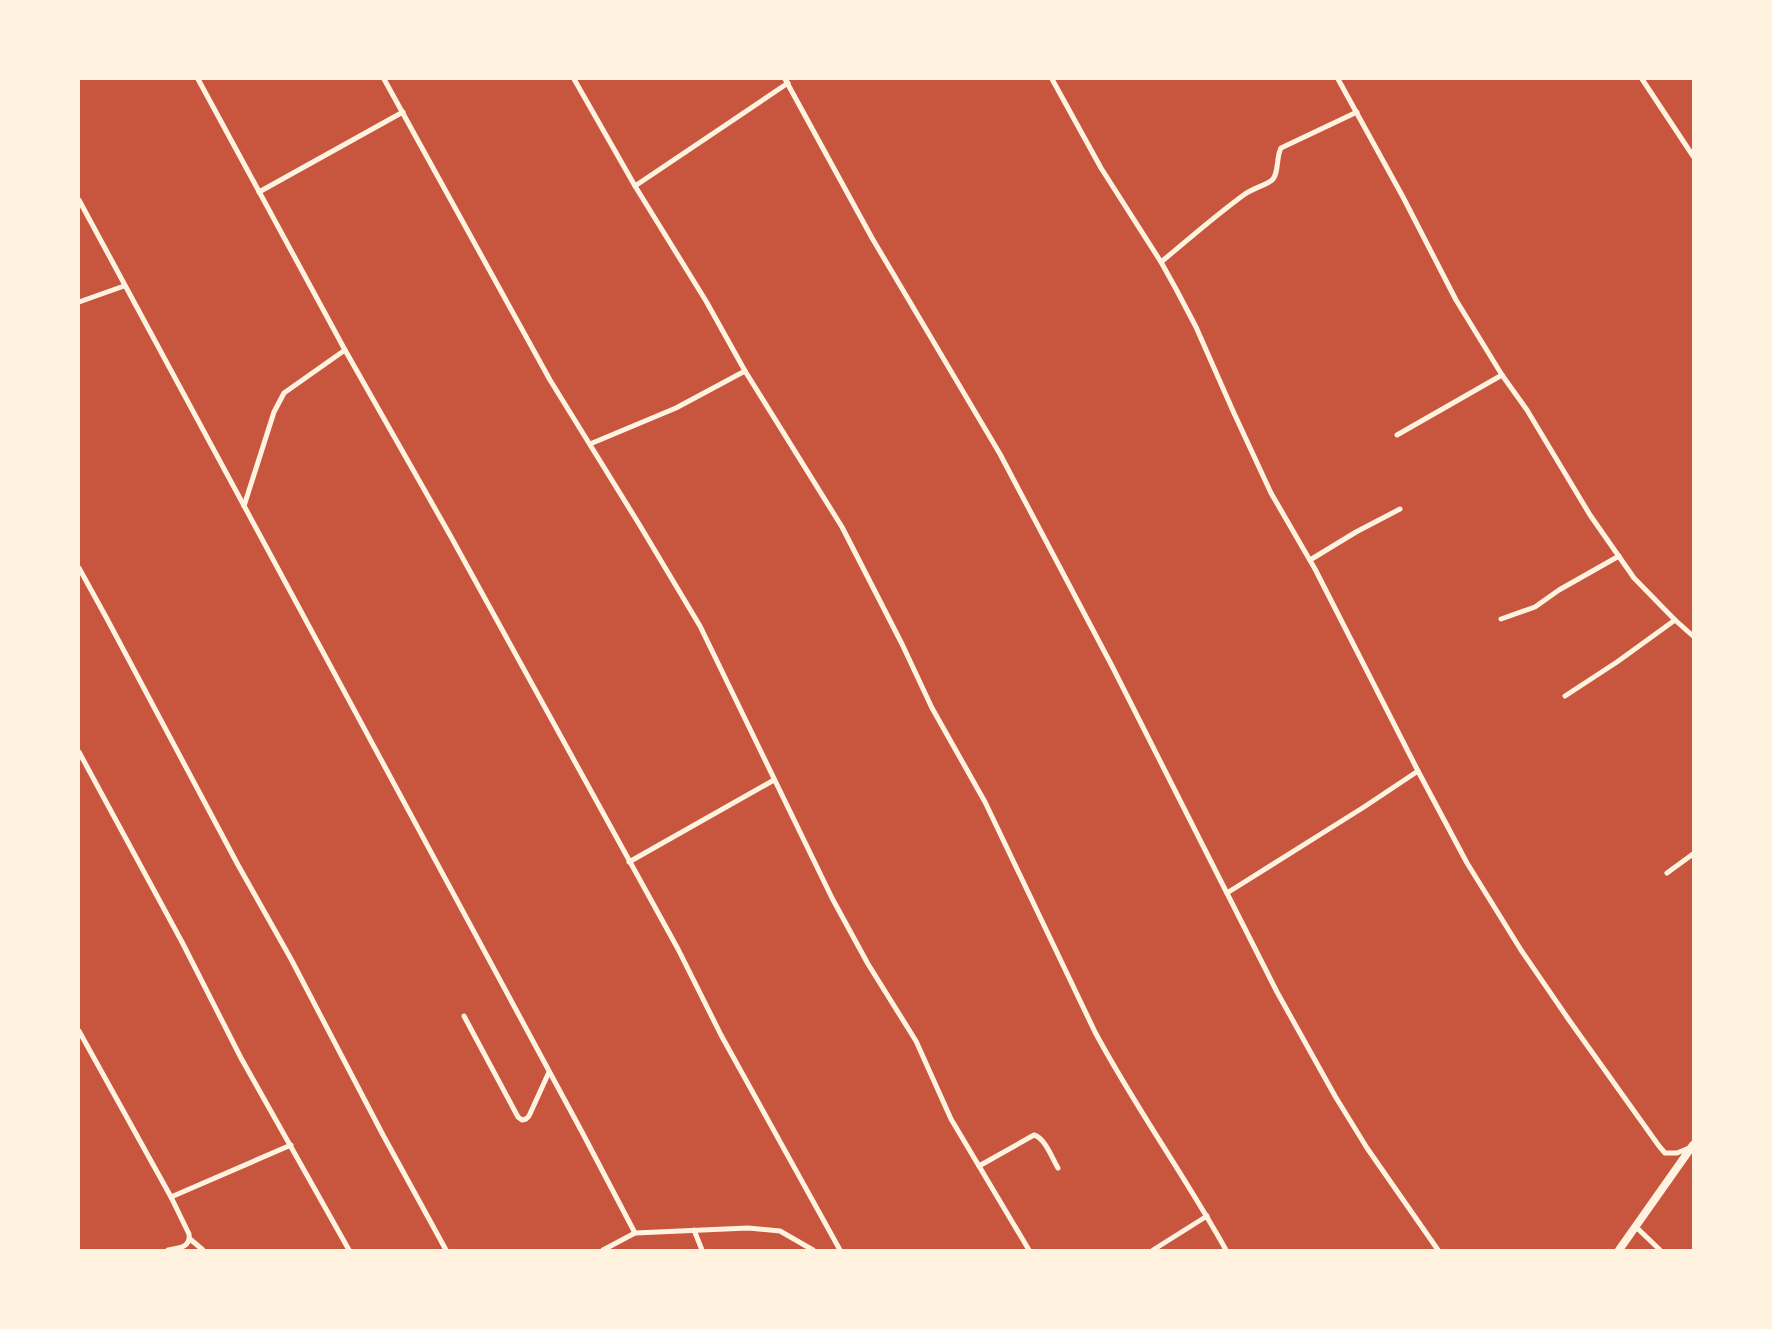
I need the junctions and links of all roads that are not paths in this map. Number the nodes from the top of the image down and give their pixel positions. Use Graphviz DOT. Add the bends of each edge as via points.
graph roads {
  1 [pos="198,79"];
  2 [pos="384,79"];
  3 [pos="574,79"];
  4 [pos="1052,79"];
  5 [pos="1338,79"];
  6 [pos="1642,79"];
  7 [pos="786,81"];
  8 [pos="403,112"];
  9 [pos="1357,112"];
  10 [pos="1693,156"];
  11 [pos="634,186"];
  12 [pos="259,192"];
  13 [pos="79,200"];
  14 [pos="1161,262"];
  15 [pos="124,286"];
  16 [pos="79,302"];
  17 [pos="345,350"];
  18 [pos="746,371"];
  19 [pos="1502,375"];
  20 [pos="1397,435"];
  21 [pos="590,444"];
  22 [pos="244,506"];
  23 [pos="1400,509"];
  24 [pos="1619,556"];
  25 [pos="1310,560"];
  26 [pos="79,568"];
  27 [pos="1501,619"];
  28 [pos="1675,620"];
  29 [pos="1693,636"];
  30 [pos="1565,696"];
  31 [pos="79,752"];
  32 [pos="1418,771"];
  33 [pos="774,780"];
  34 [pos="1693,854"];
  35 [pos="629,862"];
  36 [pos="1667,873"];
  37 [pos="1227,893"];
  38 [pos="464,1016"];
  39 [pos="79,1032"];
  40 [pos="550,1072"];
  41 [pos="291,1145"];
  42 [pos="1692,1146"];
  43 [pos="979,1166"];
  44 [pos="1058,1168"];
  45 [pos="171,1197"];
  46 [pos="1208,1216"];
  47 [pos="1635,1226"];
  48 [pos="694,1230"];
  49 [pos="635,1233"];
  50 [pos="190,1239"];
  51 [pos="168,1250"];
  52 [pos="204,1250"];
  53 [pos="349,1250"];
  54 [pos="446,1250"];
  55 [pos="603,1250"];
  56 [pos="702,1250"];
  57 [pos="813,1250"];
  58 [pos="840,1250"];
  59 [pos="1029,1250"];
  60 [pos="1153,1250"];
  61 [pos="1226,1250"];
  62 [pos="1438,1250"];
  63 [pos="1619,1250"];
  64 [pos="1660,1250"];
  1 -- 12 [label="street"];
  2 -- 8 [label="street"];
  3 -- 11 [label="street"];
  4 -- 14 [label="street" via="1101,168"];
  5 -- 9 [label="street"];
  6 -- 10 [label="street"];
  7 -- 11 [label="street"];
  7 -- 37 [label="street" via="872,238 1000,454"];
  8 -- 12 [label="street"];
  8 -- 21 [label="street" via="550,380"];
  9 -- 14 [label="street" via="1281,148 1272,181 1249,191"];
  9 -- 19 [label="street" via="1456,300"];
  11 -- 18 [label="street" via="706,300"];
  12 -- 17 [label="street"];
  13 -- 15 [label="street"];
  14 -- 25 [label="street" via="1196,327 1272,492"];
  15 -- 16 [label="street"];
  15 -- 22 [label="street"];
  17 -- 22 [label="street" via="284,393 274,412"];
  17 -- 35 [label="street"];
  18 -- 21 [label="street" via="676,408"];
  18 -- 46 [label="street" via="842,527 932,708 985,802 1099,1041"];
  19 -- 20 [label="street"];
  19 -- 24 [label="street" via="1528,410 1590,515"];
  21 -- 33 [label="street" via="700,626"];
  22 -- 40 [label="street"];
  23 -- 25 [label="street"];
  24 -- 27 [label="street" via="1558,590 1535,607"];
  24 -- 28 [label="street" via="1634,578"];
  25 -- 32 [label="street"];
  26 -- 54 [label="street"];
  28 -- 29 [label="street"];
  28 -- 30 [label="street"];
  31 -- 41 [label="street" via="182,942 240,1058"];
  32 -- 37 [label="street"];
  32 -- 42 [label="street" via="1467,863 1521,950 1665,1153 1677,1154"];
  33 -- 35 [label="street"];
  33 -- 43 [label="street" via="832,898 916,1041 951,1119"];
  34 -- 36 [label="street"];
  35 -- 58 [label="street"];
  37 -- 62 [label="street" via="1335,1096"];
  38 -- 40 [label="street" via="522,1120 530,1116"];
  39 -- 45 [label="street"];
  40 -- 49 [label="street"];
  41 -- 45 [label="street"];
  41 -- 53 [label="street"];
  42 -- 47 [label="highway"];
  43 -- 44 [label="street" via="1036,1135"];
  43 -- 59 [label="street"];
  45 -- 50 [label="street"];
  46 -- 60 [label="street"];
  46 -- 61 [label="street"];
  47 -- 63 [label="highway"];
  47 -- 64 [label="street"];
  48 -- 49 [label="street"];
  48 -- 56 [label="street"];
  48 -- 57 [label="street" via="748,1228 780,1231"];
  49 -- 55 [label="street"];
  50 -- 51 [label="street" via="184,1247"];
  50 -- 52 [label="street"];
}
